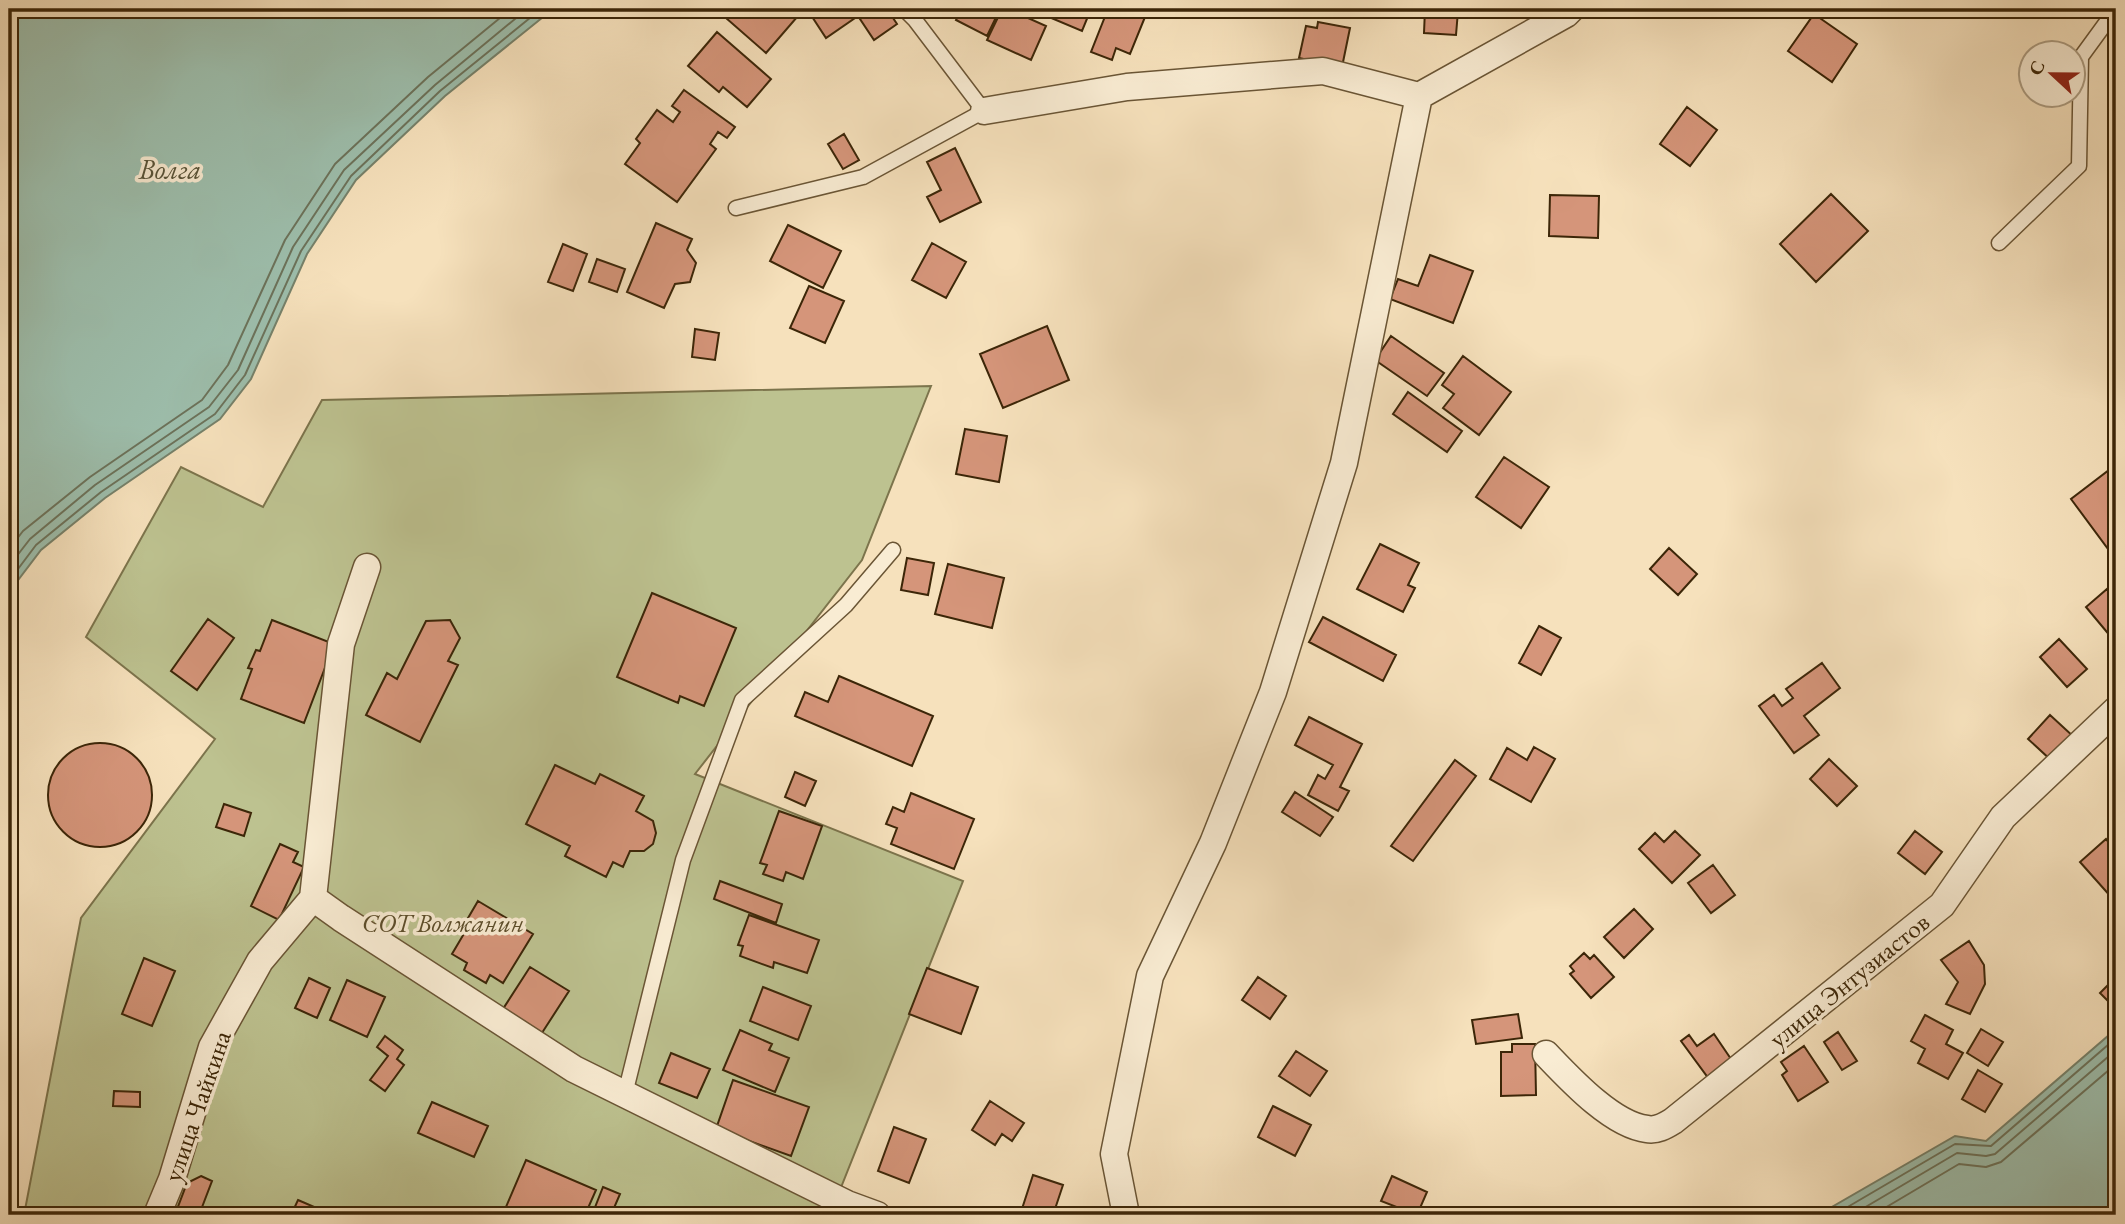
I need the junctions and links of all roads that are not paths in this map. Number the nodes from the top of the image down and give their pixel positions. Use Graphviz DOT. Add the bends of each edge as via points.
graph roads {
  1 [pos="904,9"];
  2 [pos="1571,9"];
  3 [pos="2116,9"];
  4 [pos="1419,96"];
  5 [pos="984,111"];
  6 [pos="736,208"];
  7 [pos="1999,243"];
  8 [pos="893,550"];
  9 [pos="368,567"];
  10 [pos="2116,710"];
  11 [pos="313,898"];
  12 [pos="1546,1054"];
  13 [pos="625,1094"];
  14 [pos="157,1215"];
  15 [pos="877,1215"];
  16 [pos="1126,1215"];
  1 -- 5 [label="lane"];
  2 -- 4 [label="street"];
  3 -- 7 [label="lane" via="2081,57 2079,166"];
  4 -- 5 [label="street" via="1323,71 1127,87"];
  4 -- 16 [label="street" via="1340,475 1273,692 1213,843 1150,976 1114,1154"];
  5 -- 6 [label="lane" via="863,177"];
  8 -- 13 [label="lane" via="846,605 742,700 683,860"];
  9 -- 11 [label="street" via="341,644"];
  10 -- 12 [label="street, улица Энтузиастов" via="2003,817 1942,905 1673,1122 1647,1129 1629,1122 1588,1098"];
  11 -- 13 [label="street" via="574,1069"];
  11 -- 14 [label="street, улица Чайкина" via="260,961 212,1047"];
  13 -- 15 [label="street" via="847,1205"];
}
